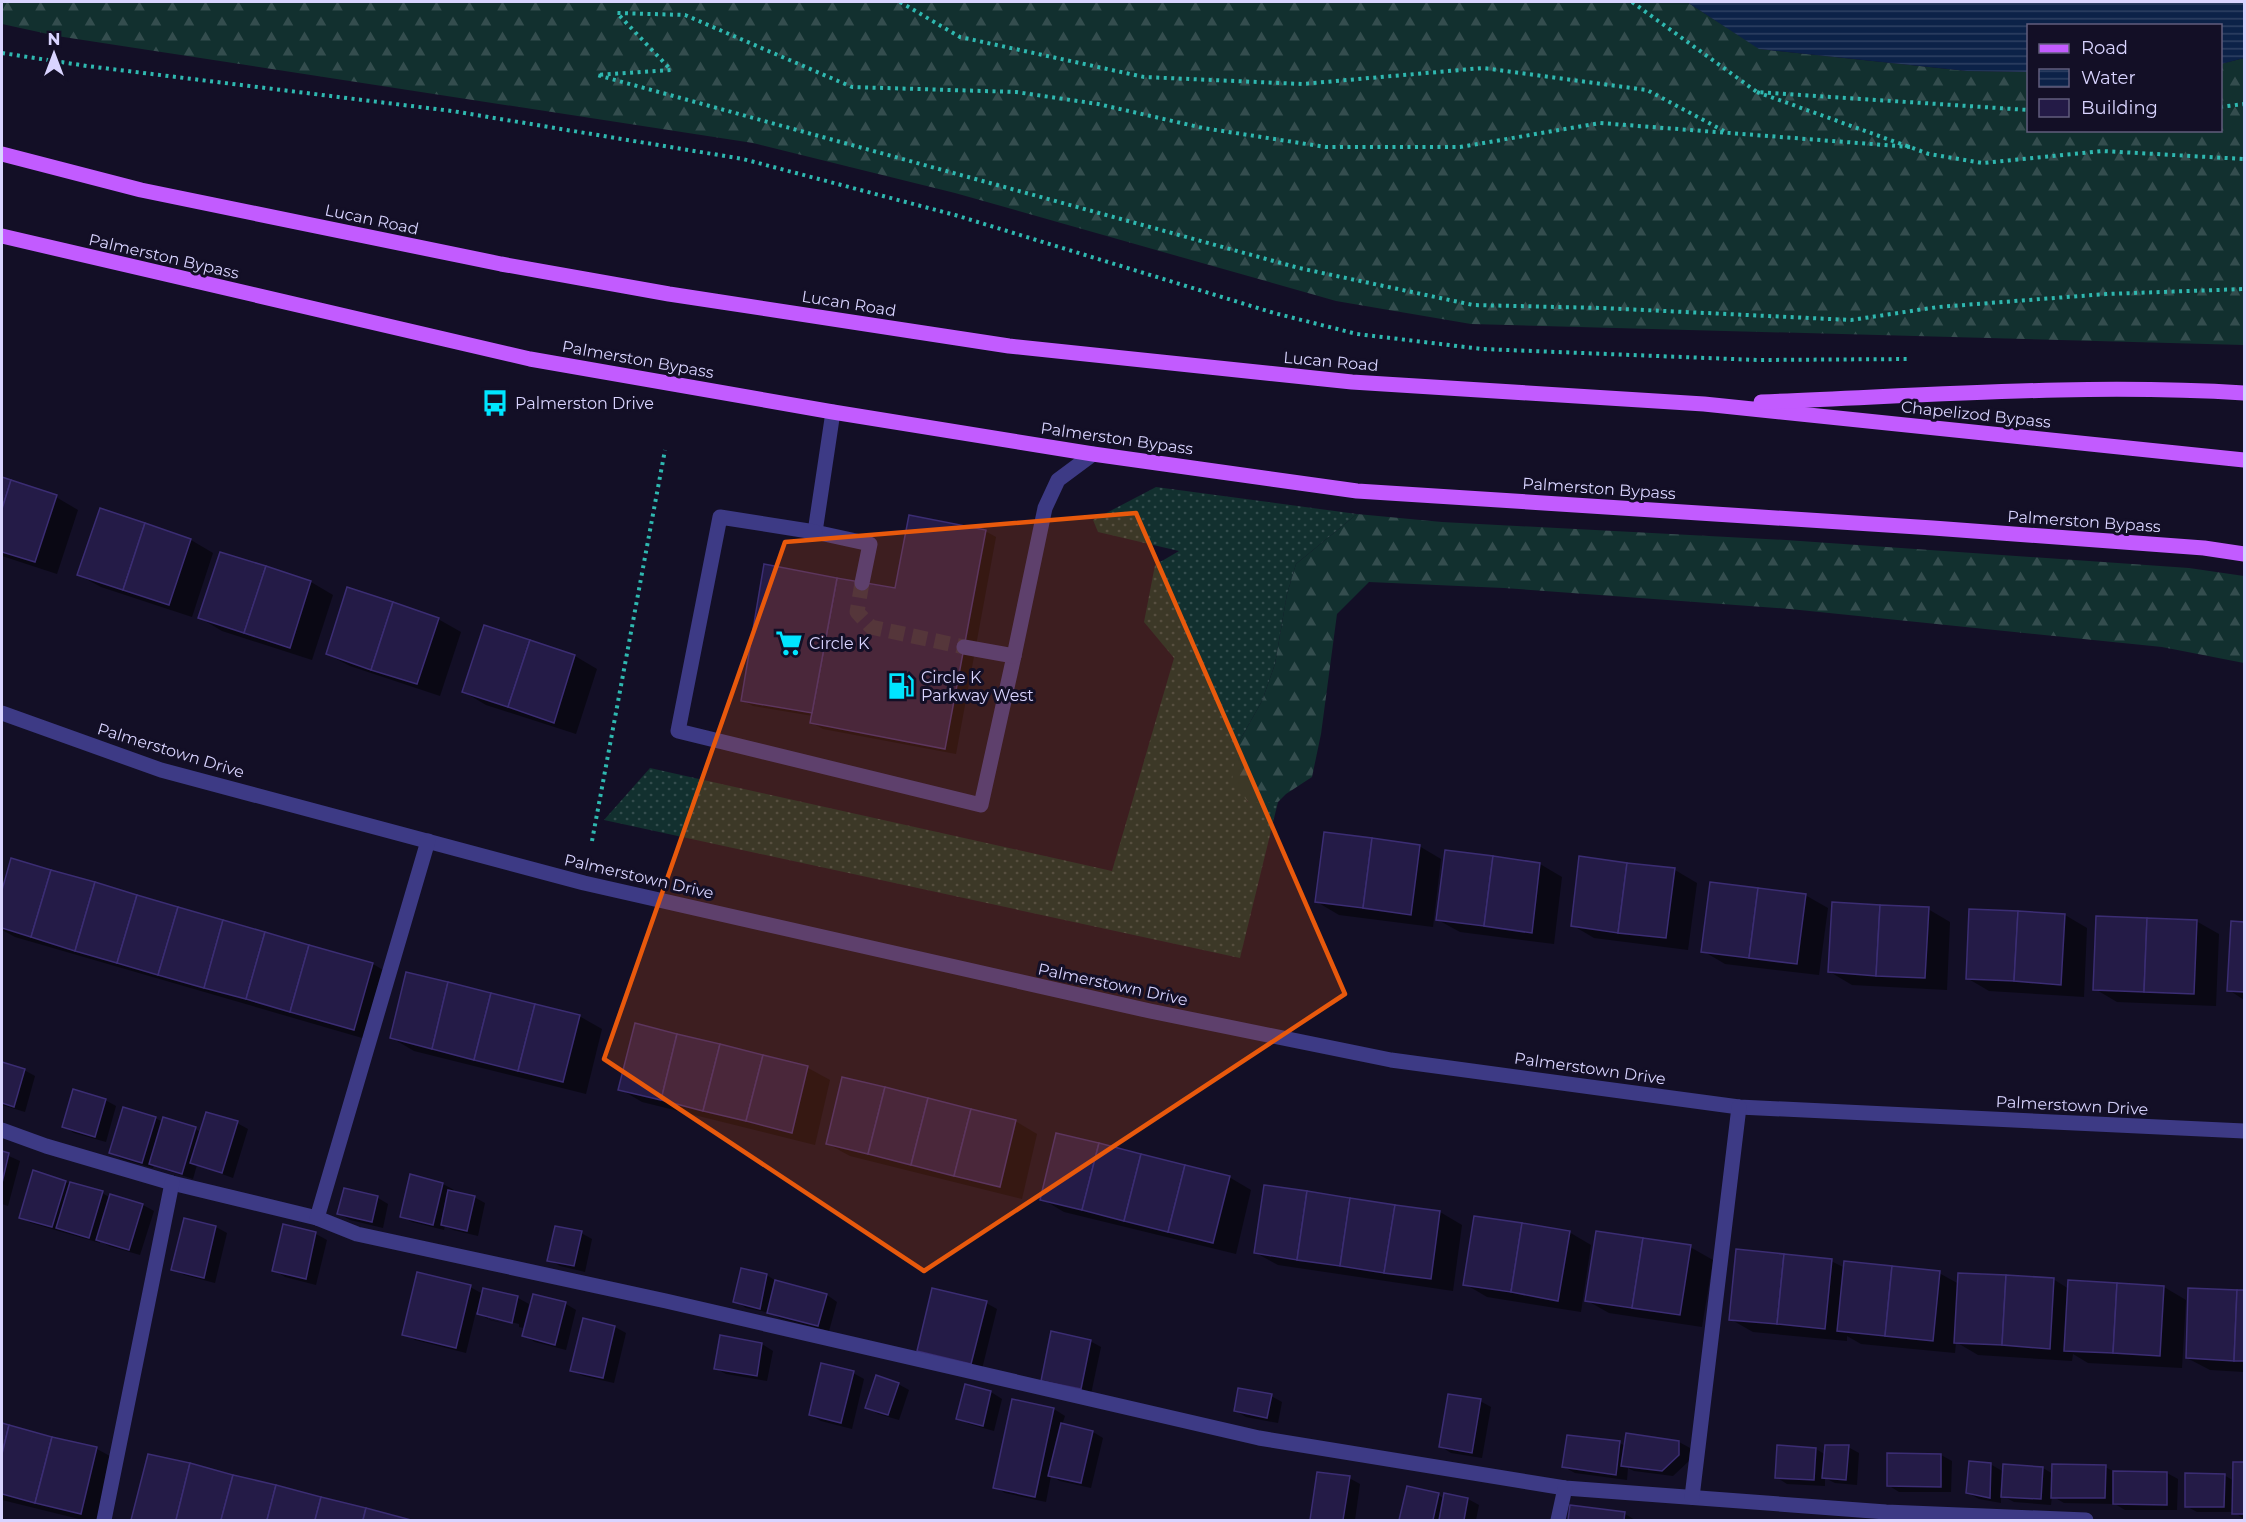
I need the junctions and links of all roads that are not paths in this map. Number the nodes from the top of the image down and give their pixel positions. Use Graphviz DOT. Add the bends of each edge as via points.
graph roads {
  1 [pos="2,154"];
  2 [pos="2,236"];
  3 [pos="2244,393"];
  4 [pos="1704,404"];
  5 [pos="833,412"];
  6 [pos="1093,454"];
  7 [pos="2244,460"];
  8 [pos="815,532"];
  9 [pos="2244,554"];
  10 [pos="862,583"];
  11 [pos="964,647"];
  12 [pos="1014,656"];
  13 [pos="2,713"];
  14 [pos="428,841"];
  15 [pos="1739,1107"];
  16 [pos="2,1130"];
  17 [pos="2244,1131"];
  18 [pos="172,1182"];
  19 [pos="317,1218"];
  20 [pos="1565,1488"];
  21 [pos="1692,1497"];
  22 [pos="104,1521"];
  23 [pos="1558,1521"];
  24 [pos="2086,1521"];
  1 -- 4 [label="main road, Lucan Road" via="141,190 501,264 1009,346 1352,382"];
  2 -- 5 [label="main road, Palmerston Bypass" via="530,359"];
  3 -- 4 [label="main road" via="2058,390"];
  4 -- 7 [label="main road, Chapelizod Bypass"];
  5 -- 6 [label="main road, Palmerston Bypass"];
  5 -- 8 [label="street"];
  6 -- 9 [label="main road, Palmerston Bypass" via="1357,490 1933,528"];
  6 -- 12 [label="street" via="1058,480 1045,508"];
  8 -- 10 [label="street" via="870,544"];
  8 -- 12 [label="street" via="720,518 678,731 981,805"];
  11 -- 12 [label="street"];
  13 -- 14 [label="street, Palmerstown Drive" via="161,770"];
  14 -- 15 [label="street, Palmerstown Drive" via="596,886 1161,1013 1391,1060"];
  14 -- 19 [label="street"];
  15 -- 17 [label="street, Palmerstown Drive"];
  15 -- 21 [label="street"];
  16 -- 18 [label="street"];
  18 -- 19 [label="street"];
  18 -- 22 [label="street"];
  19 -- 20 [label="street" via="357,1234 1259,1438"];
  20 -- 21 [label="street"];
  20 -- 23 [label="street"];
  21 -- 24 [label="street" via="1886,1512"];
}
